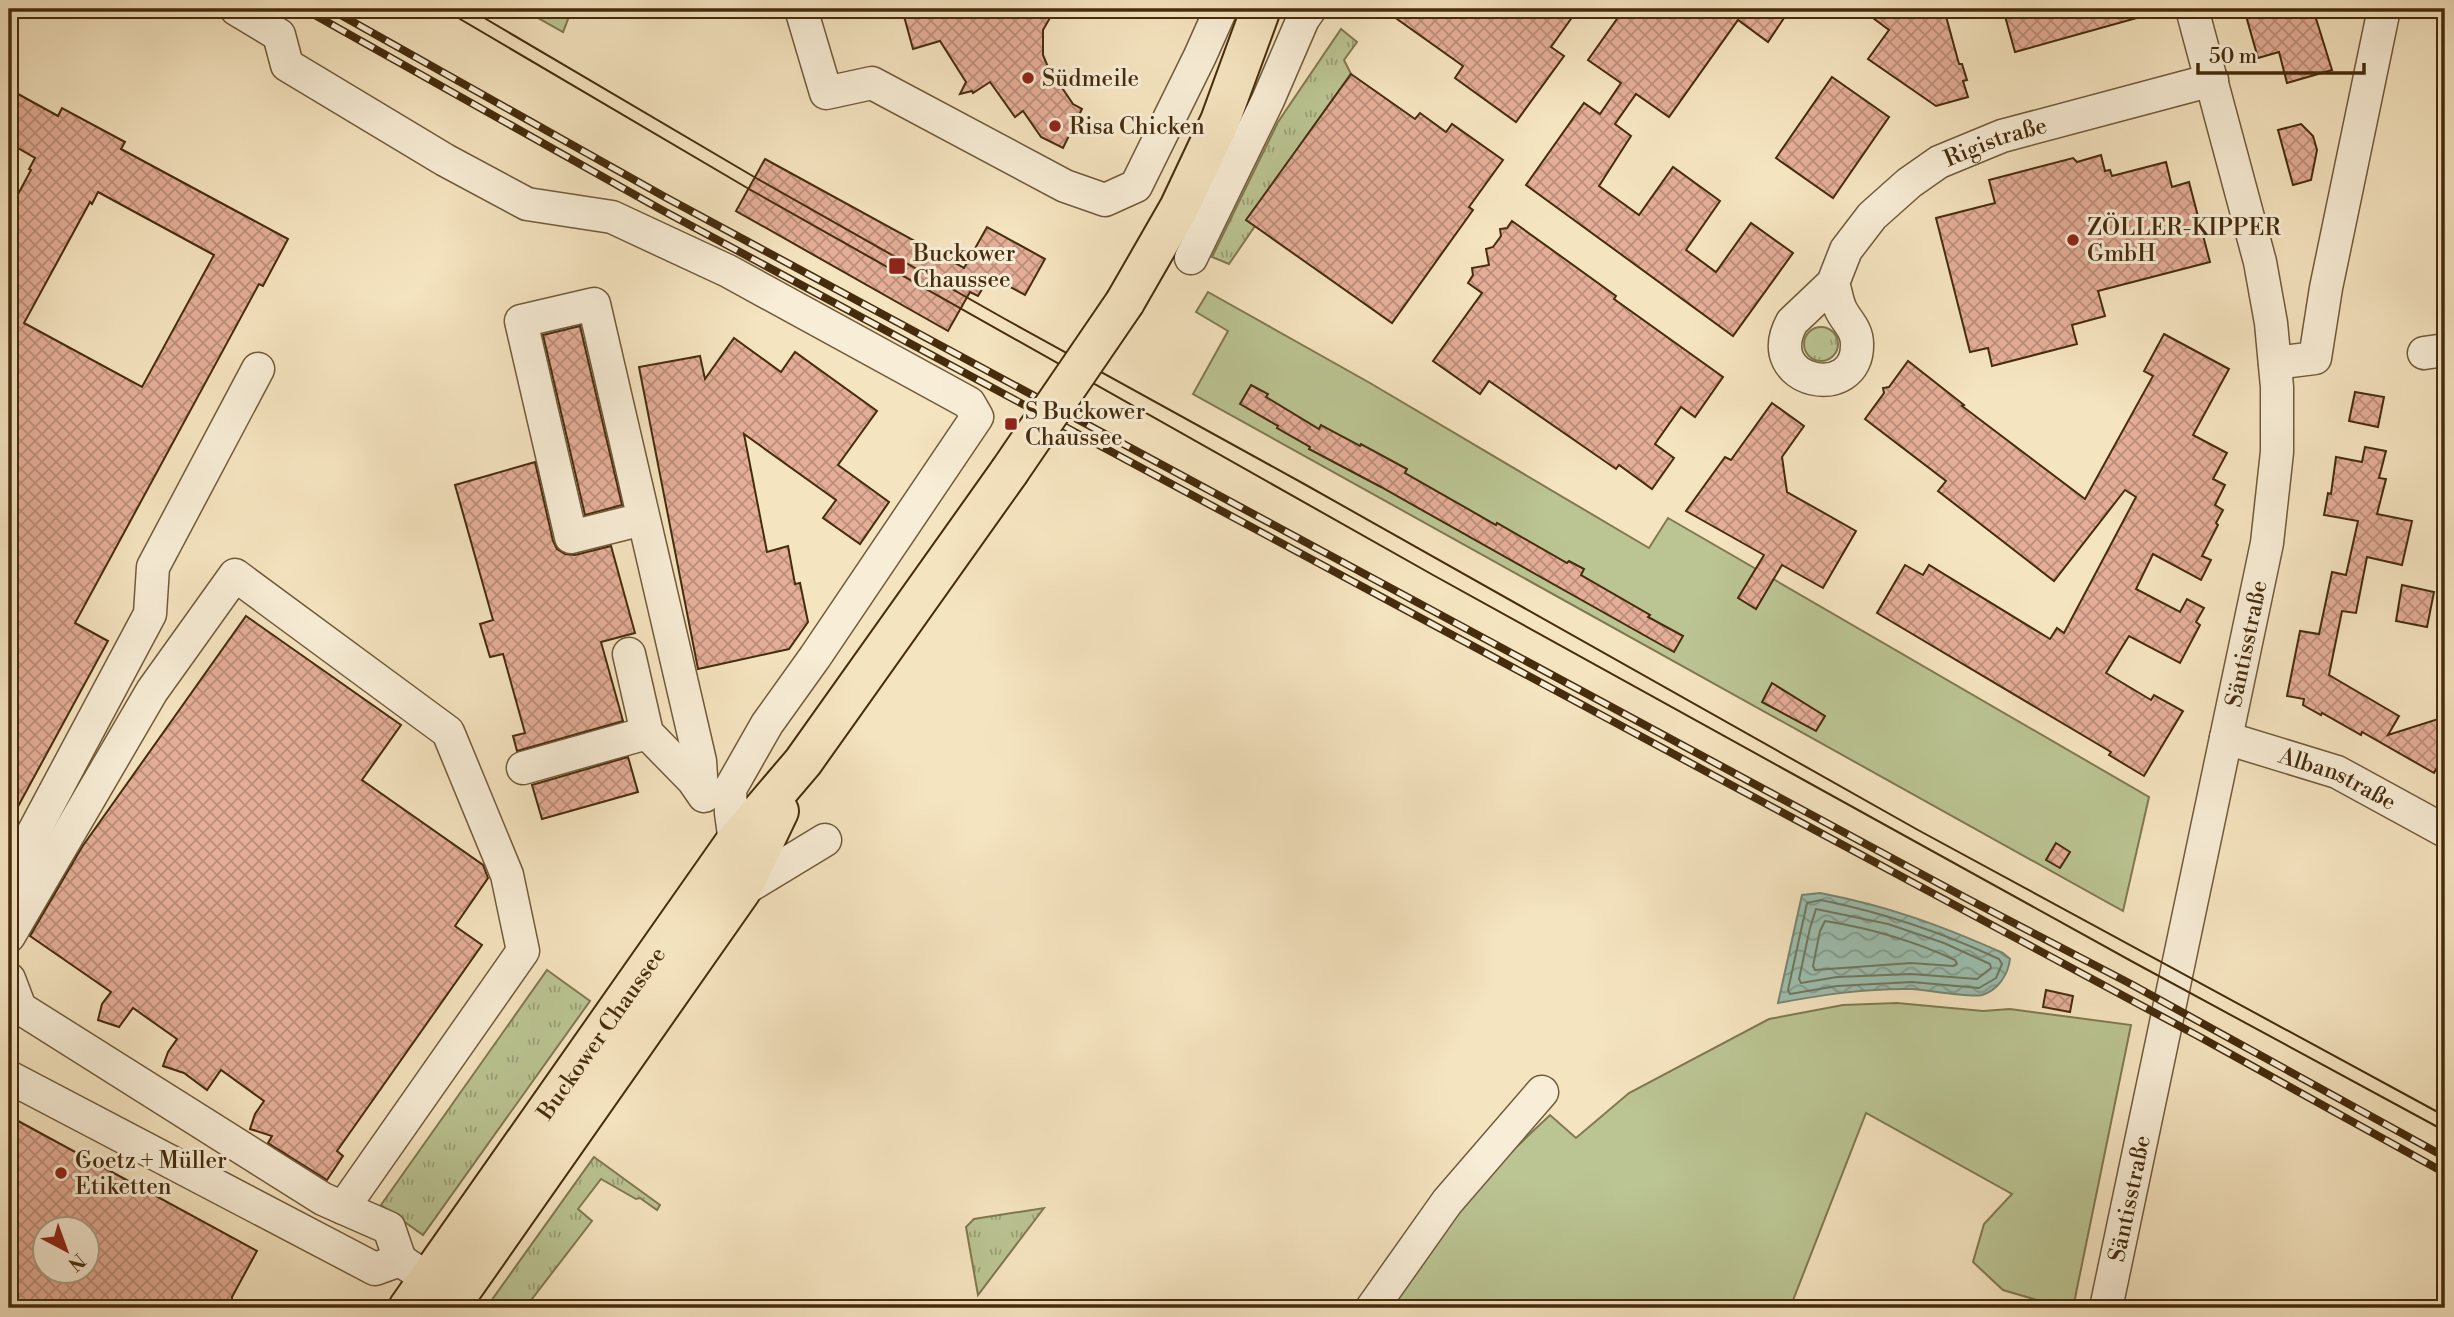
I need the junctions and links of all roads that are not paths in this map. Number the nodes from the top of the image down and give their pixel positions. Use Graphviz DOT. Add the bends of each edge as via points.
graph roads {
  1 [pos="236,9"];
  2 [pos="801,9"];
  3 [pos="1221,9"];
  4 [pos="1261,9"];
  5 [pos="1310,9"];
  6 [pos="2192,9"];
  7 [pos="2384,9"];
  8 [pos="2212,80"];
  9 [pos="1191,258"];
  10 [pos="1833,283"];
  11 [pos="2275,363"];
  12 [pos="258,369"];
  13 [pos="643,519"];
  14 [pos="629,654"];
  15 [pos="647,733"];
  16 [pos="2226,738"];
  17 [pos="803,762"];
  18 [pos="523,768"];
  19 [pos="702,792"];
  20 [pos="2445,831"];
  21 [pos="825,840"];
  22 [pos="735,842"];
  23 [pos="9,878"];
  24 [pos="741,891"];
  25 [pos="9,936"];
  26 [pos="9,979"];
  27 [pos="9,1077"];
  28 [pos="1542,1092"];
  29 [pos="564,1115"];
  30 [pos="343,1208"];
  31 [pos="428,1291"];
  32 [pos="1372,1308"];
  33 [pos="2106,1308"];
  1 -- 22 [label="street" via="279,36 287,65 445,160 527,204 612,218 716,265 970,403 977,417 767,724 730,789"];
  2 -- 3 [label="street" via="825,93 873,83 1065,186 1105,200 1136,186"];
  4 -- 17 [label="main road, Buckower Chaussee, bridge" via="1220,121 1179,208 1125,302"];
  5 -- 9 [label="street"];
  6 -- 8 [label="street, Säntisstraße"];
  7 -- 11 [label="street" via="2315,358"];
  8 -- 10 [label="street, Rigistraße" via="2002,136 1939,162 1872,216 1846,250"];
  8 -- 11 [label="street, Säntisstraße" via="2260,262"];
  11 -- 16 [label="street, Säntisstraße" via="2277,452 2270,519"];
  12 -- 23 [label="street" via="153,567 150,614"];
  13 -- 13 [label="street" via="594,304 521,321 571,537"];
  13 -- 19 [label="street" via="699,761"];
  14 -- 15 [label="street"];
  15 -- 18 [label="street"];
  15 -- 19 [label="street"];
  16 -- 20 [label="street, Albanstraße" via="2337,772"];
  16 -- 33 [label="street, Säntisstraße"];
  17 -- 22 [label="main road, Buckower Chaussee"];
  17 -- 24 [label="main road, Buckower Chaussee"];
  19 -- 22 [label="street" via="707,806"];
  21 -- 24 [label="street"];
  22 -- 24 [label="street"];
  22 -- 29 [label="main road, Buckower Chaussee"];
  24 -- 29 [label="main road, Buckower Chaussee"];
  25 -- 30 [label="street" via="152,691 235,575 448,732 507,875 523,951"];
  26 -- 30 [label="street" via="20,1009"];
  27 -- 31 [label="street" via="376,1269"];
  28 -- 32 [label="street" via="1447,1202"];
  29 -- 31 [label="main road, Buckower Chaussee"];
  30 -- 31 [label="street" via="389,1228"];
}
